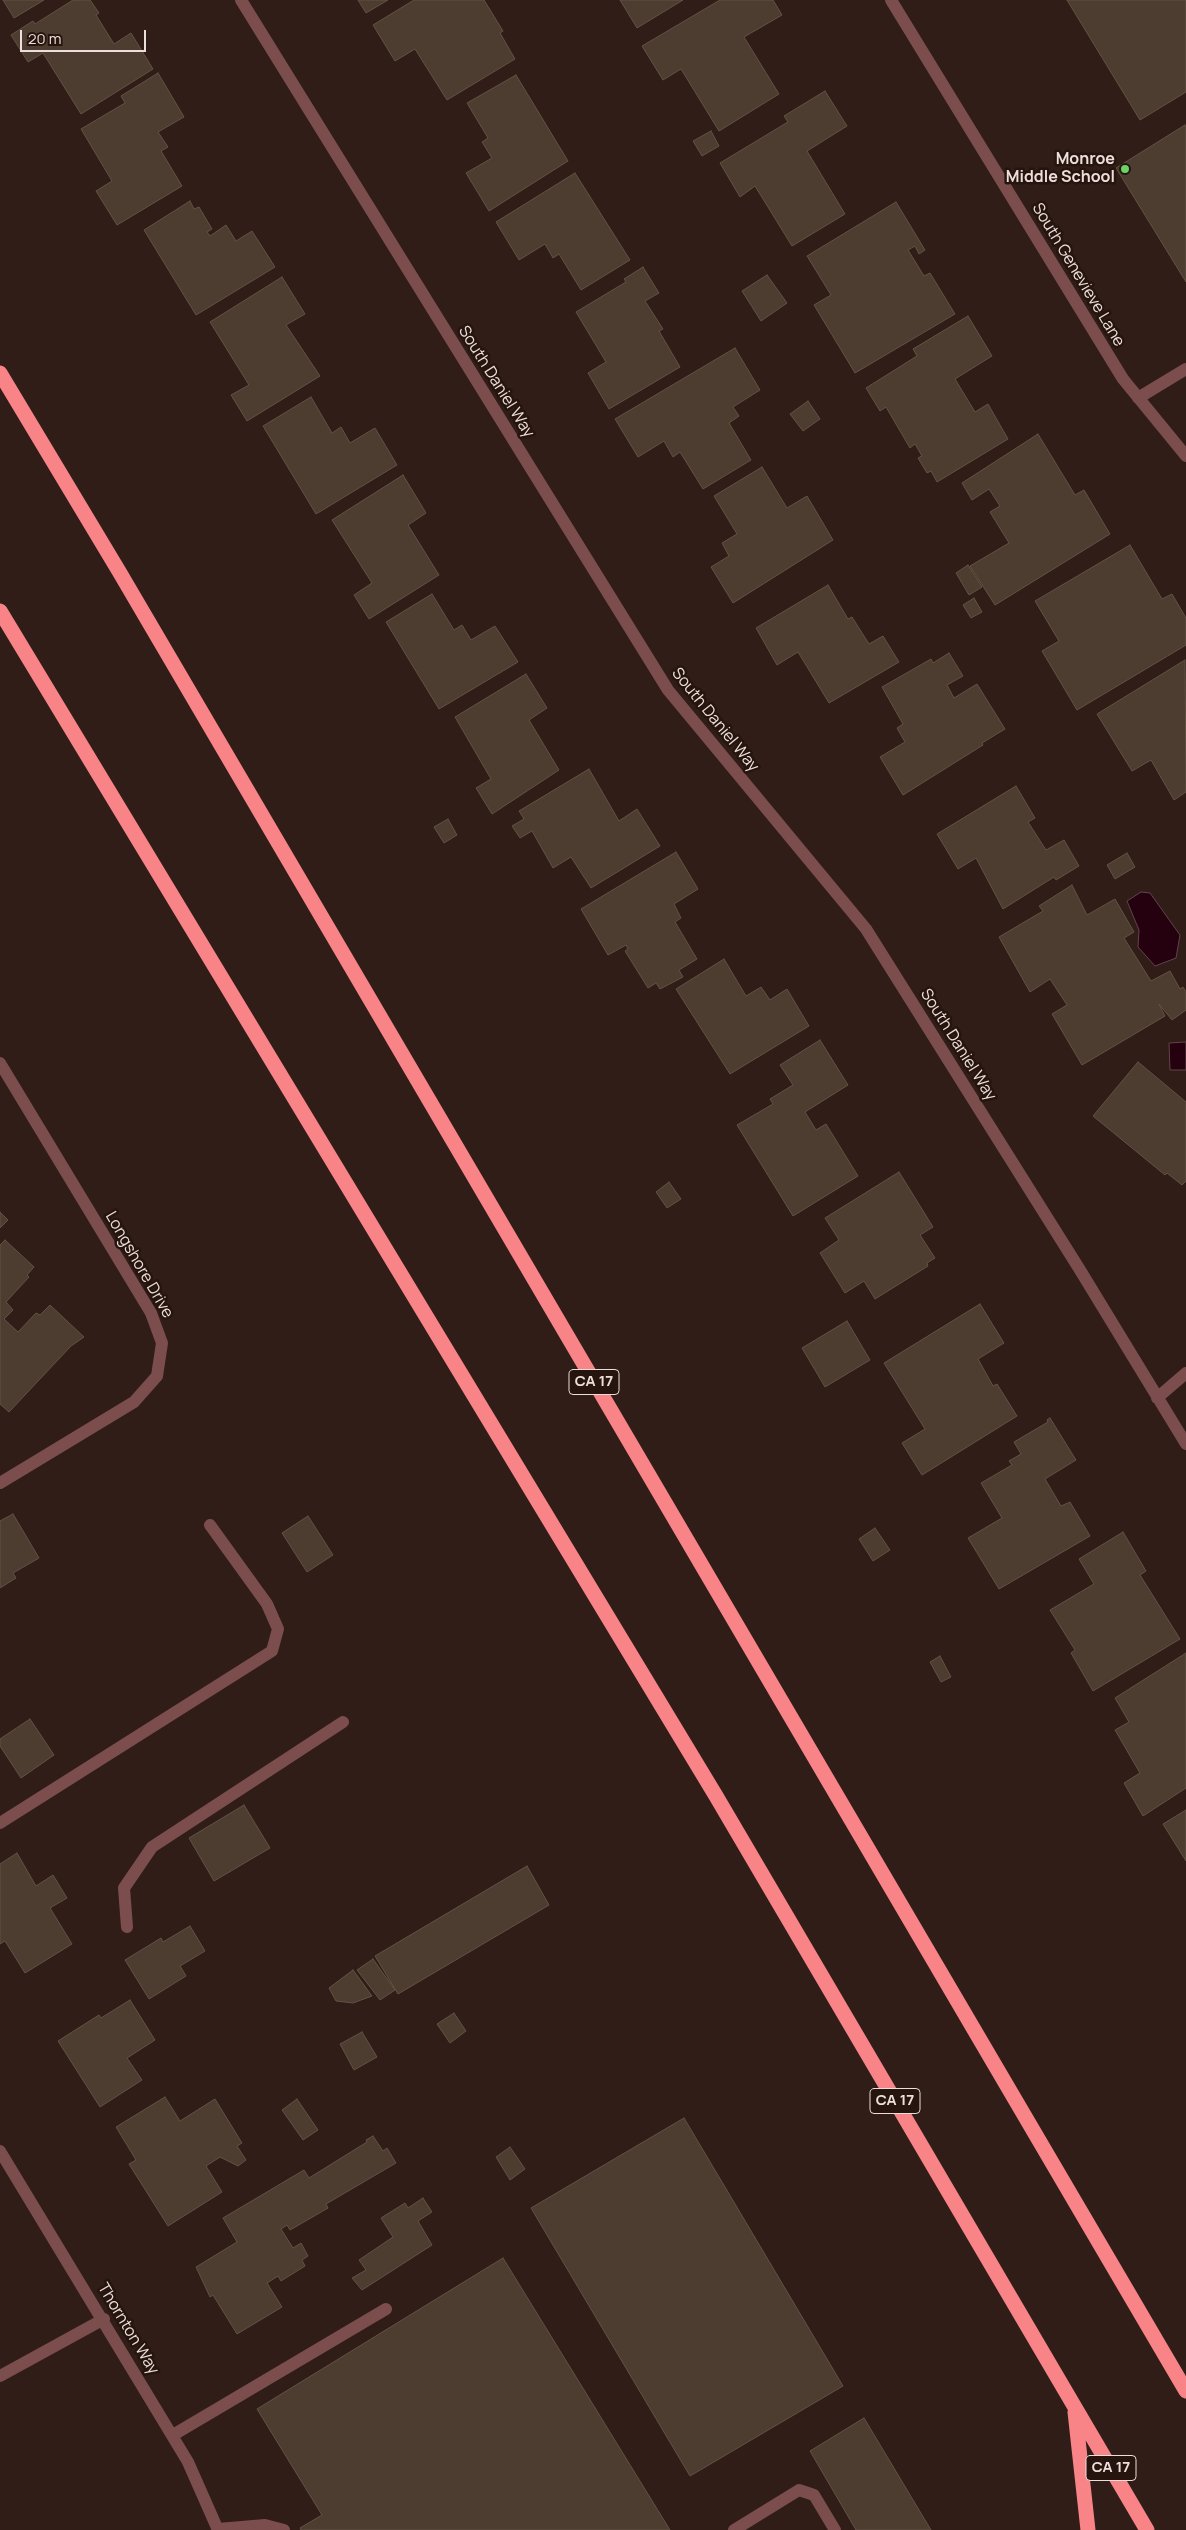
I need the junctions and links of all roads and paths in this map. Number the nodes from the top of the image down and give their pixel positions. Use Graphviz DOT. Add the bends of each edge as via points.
graph roads {
  1 [pos="241,0"];
  2 [pos="891,0"];
  3 [pos="1186,369"];
  4 [pos="0,373"];
  5 [pos="1138,398"];
  6 [pos="1186,456"];
  7 [pos="0,611"];
  8 [pos="0,1063"];
  9 [pos="1186,1373"];
  10 [pos="1157,1398"];
  11 [pos="1186,1444"];
  12 [pos="0,1483"];
  13 [pos="210,1526"];
  14 [pos="343,1722"];
  15 [pos="0,1823"];
  16 [pos="127,1927"];
  17 [pos="0,2151"];
  18 [pos="386,2308"];
  19 [pos="104,2320"];
  20 [pos="0,2376"];
  21 [pos="1186,2392"];
  22 [pos="1075,2407"];
  23 [pos="173,2436"];
  24 [pos="218,2530"];
  25 [pos="284,2530"];
  26 [pos="734,2530"];
  27 [pos="835,2530"];
  28 [pos="1088,2530"];
  29 [pos="1147,2530"];
  1 -- 10 [label="street, South Daniel Way" via="668,690 866,929 1075,1261"];
  2 -- 5 [label="street, South Genevieve Lane" via="1123,379"];
  3 -- 5 [label="street"];
  4 -- 21 [label="highway, CA 17"];
  5 -- 6 [label="street, South Genevieve Lane"];
  7 -- 22 [label="highway, CA 17" via="716,1796"];
  8 -- 12 [label="street, Longshore Drive" via="151,1313 162,1343 157,1376 134,1402"];
  9 -- 10 [label="street"];
  10 -- 11 [label="street, South Daniel Way"];
  13 -- 15 [label="street" via="267,1604 278,1629 272,1651"];
  14 -- 16 [label="street" via="152,1847 124,1888"];
  17 -- 19 [label="street, Thornton Way"];
  18 -- 23 [label="street"];
  19 -- 20 [label="street"];
  19 -- 23 [label="street, Thornton Way"];
  22 -- 28 [label="highway"];
  22 -- 29 [label="highway, CA 17"];
  23 -- 24 [label="street, Thornton Way"];
  24 -- 25 [label="street" via="264,2525"];
  26 -- 27 [label="street" via="799,2490 814,2495"];
}
